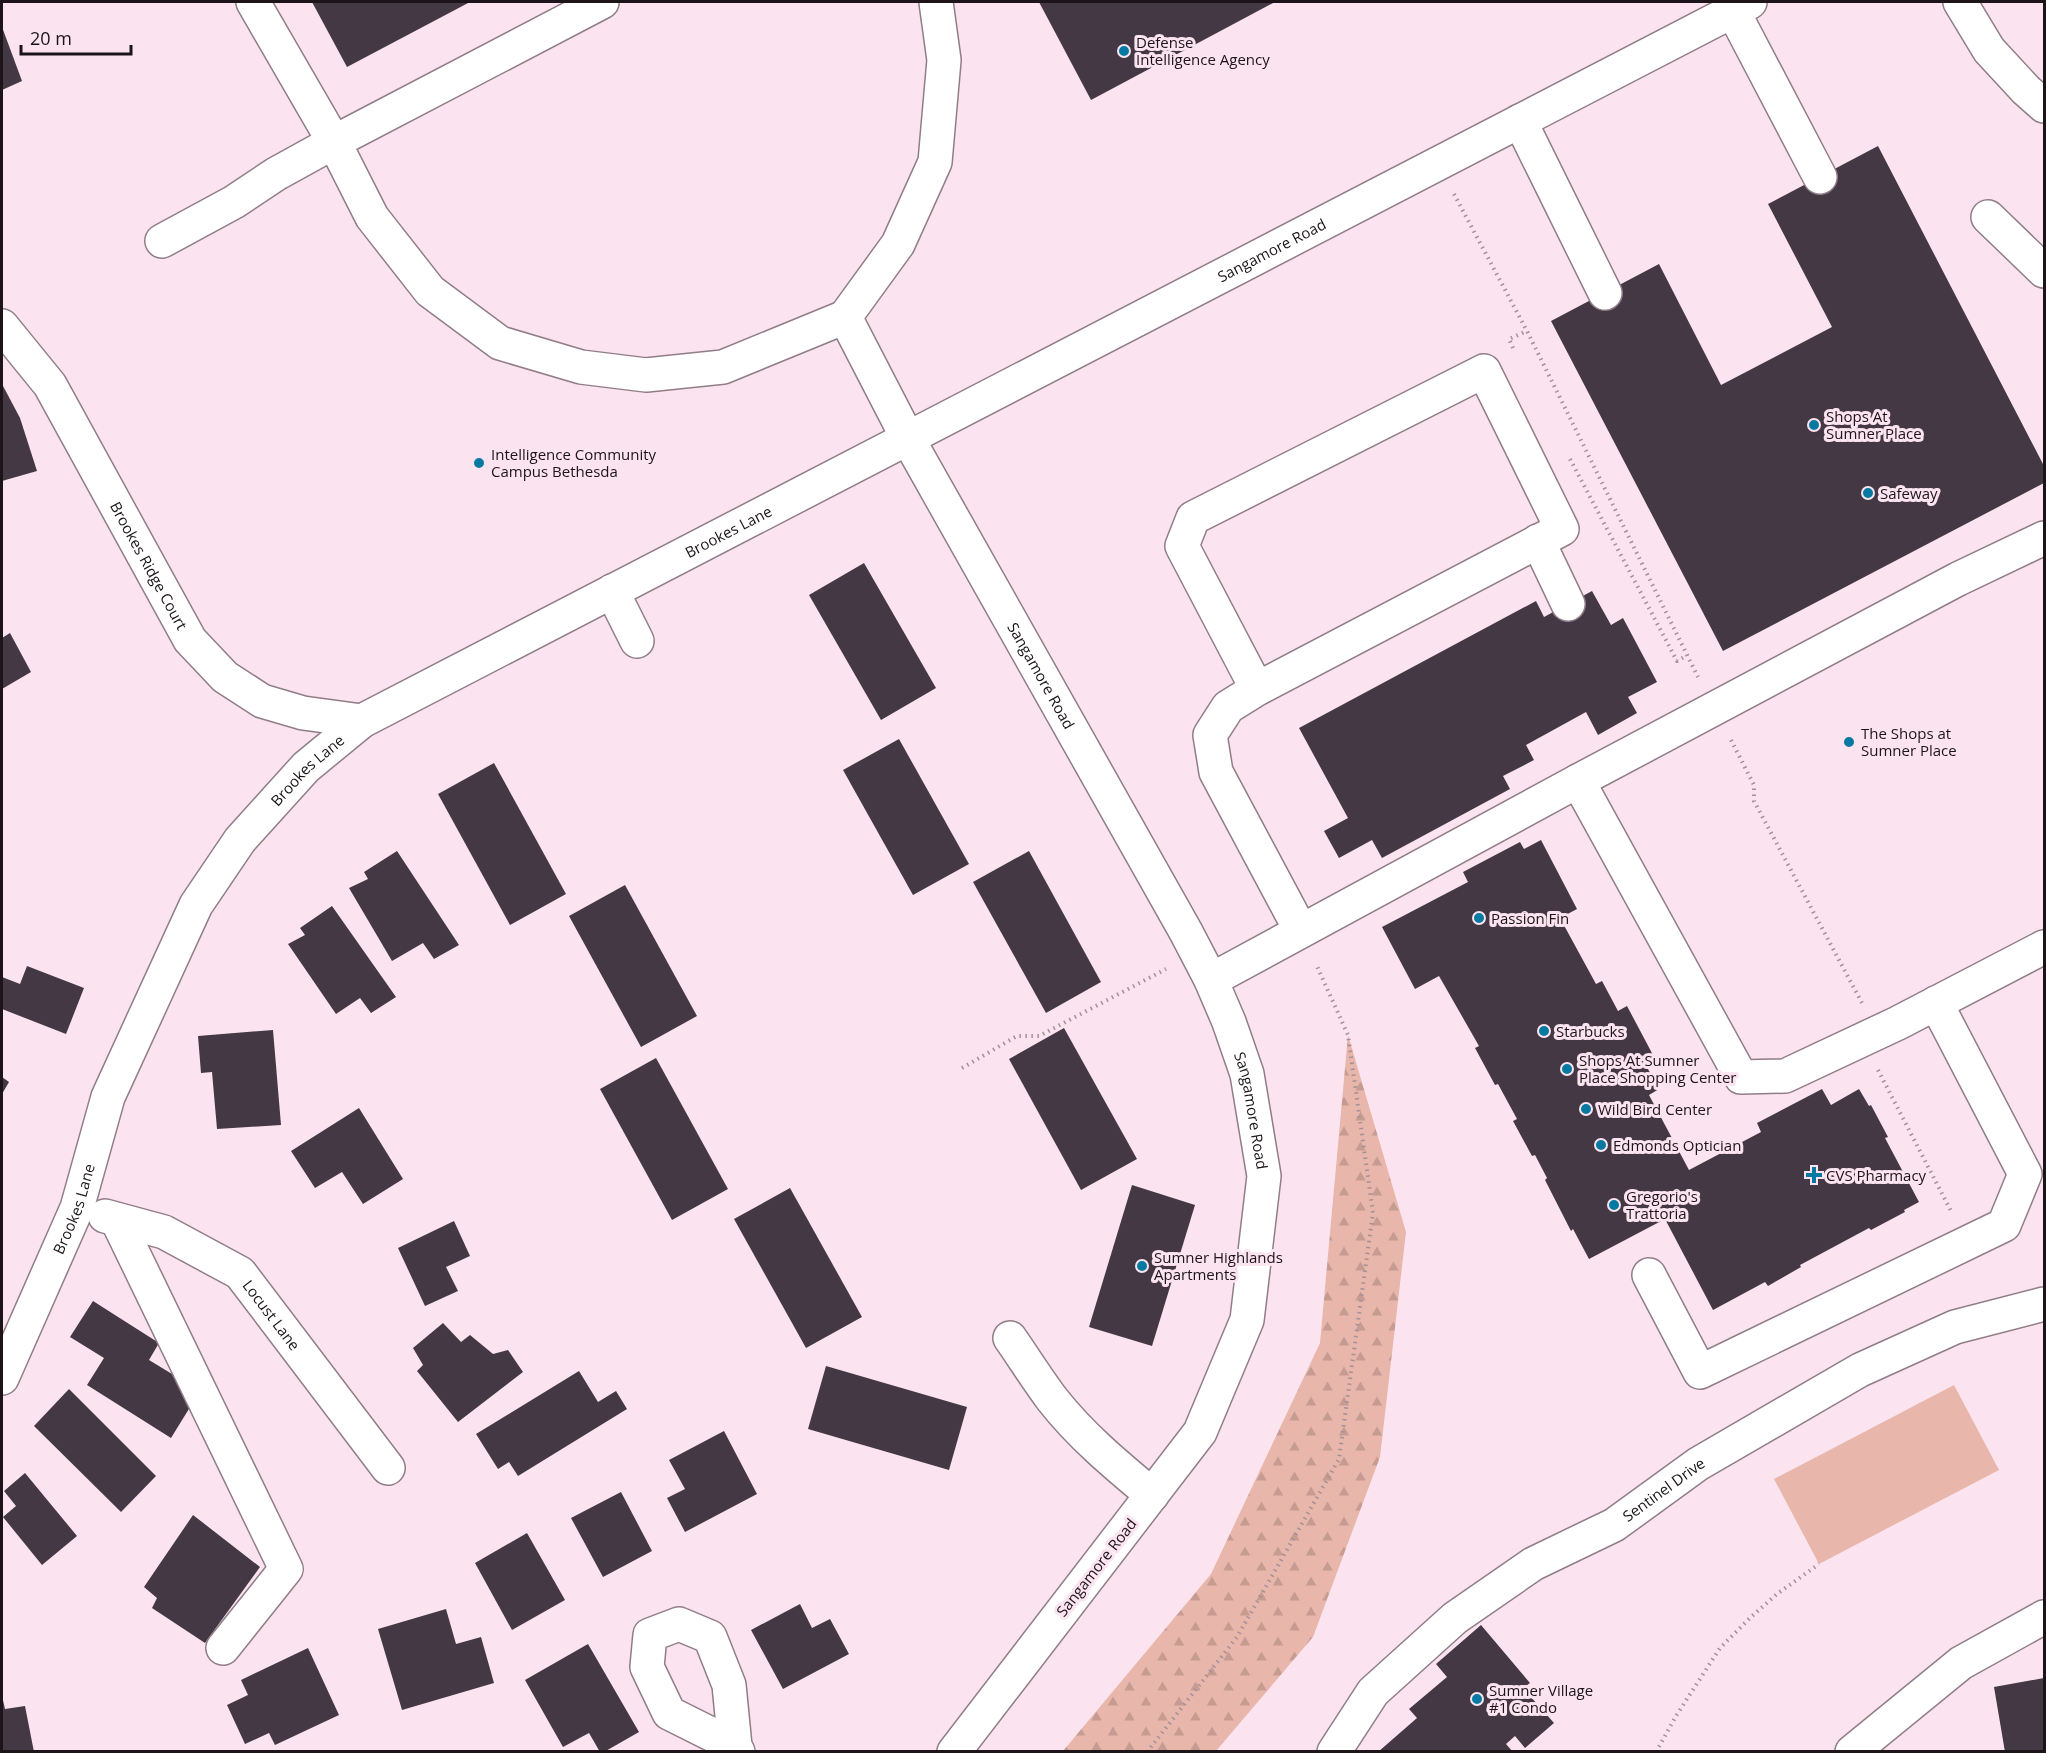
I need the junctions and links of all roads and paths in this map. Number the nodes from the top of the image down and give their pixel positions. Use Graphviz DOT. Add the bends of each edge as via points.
graph roads {
  1 [pos="253,2"];
  2 [pos="602,2"];
  3 [pos="936,2"];
  4 [pos="1960,2"];
  5 [pos="1742,6"];
  6 [pos="2044,106"];
  7 [pos="1520,121"];
  8 [pos="334,142"];
  9 [pos="1820,177"];
  10 [pos="1452,191"];
  11 [pos="1988,217"];
  12 [pos="162,241"];
  13 [pos="2044,271"];
  14 [pos="1605,293"];
  15 [pos="845,317"];
  16 [pos="2,326"];
  17 [pos="1527,331"];
  18 [pos="1509,339"];
  19 [pos="907,437"];
  20 [pos="1567,453"];
  21 [pos="1550,535"];
  22 [pos="2044,538"];
  23 [pos="612,591"];
  24 [pos="1568,604"];
  25 [pos="637,641"];
  26 [pos="1686,656"];
  27 [pos="1257,689"];
  28 [pos="1715,708"];
  29 [pos="362,721"];
  30 [pos="1578,781"];
  31 [pos="1301,931"];
  32 [pos="2044,947"];
  33 [pos="1167,968"];
  34 [pos="1211,980"];
  35 [pos="1936,1003"];
  36 [pos="962,1068"];
  37 [pos="2035,1169"];
  38 [pos="77,1208"];
  39 [pos="117,1220"];
  40 [pos="1649,1275"];
  41 [pos="2044,1304"];
  42 [pos="1010,1338"];
  43 [pos="2,1378"];
  44 [pos="388,1468"];
  45 [pos="1152,1495"];
  46 [pos="1819,1564"];
  47 [pos="2044,1617"];
  48 [pos="223,1648"];
  49 [pos="954,1752"];
  50 [pos="1147,1752"];
  51 [pos="1334,1752"];
  52 [pos="1656,1752"];
  53 [pos="1852,1752"];
  1 -- 8 [label="street"];
  2 -- 8 [label="street"];
  3 -- 15 [label="street" via="944,60 935,162 898,243"];
  4 -- 6 [label="street" via="1989,50"];
  5 -- 7 [label="street, Sangamore Road"];
  5 -- 9 [label="street"];
  7 -- 14 [label="street"];
  7 -- 19 [label="street, Sangamore Road"];
  8 -- 12 [label="street"];
  8 -- 15 [label="street" via="372,218 430,291 500,343 581,368 646,375 723,367"];
  10 -- 17 [label="path"];
  11 -- 13 [label="street"];
  15 -- 19 [label="street"];
  16 -- 29 [label="street, Brookes Ridge Court" via="50,385 190,640 225,676 262,701 303,713"];
  17 -- 18 [label="path"];
  17 -- 26 [label="path"];
  19 -- 23 [label="street, Brookes Lane"];
  19 -- 34 [label="street, Sangamore Road"];
  20 -- 26 [label="path" via="1677,661"];
  21 -- 24 [label="street"];
  21 -- 27 [label="street"];
  21 -- 27 [label="street" via="1484,371 1193,518 1182,546"];
  22 -- 28 [label="street" via="1958,579"];
  23 -- 25 [label="street"];
  23 -- 29 [label="street, Brookes Lane"];
  26 -- 28 [label="path"];
  27 -- 31 [label="street" via="1228,707 1210,735 1216,772"];
  28 -- 30 [label="street"];
  29 -- 38 [label="street, Brookes Lane" via="306,767 240,840 196,905 108,1097"];
  30 -- 31 [label="street"];
  30 -- 35 [label="street" via="1741,1077 1785,1076"];
  31 -- 34 [label="street"];
  31 -- 50 [label="path" via="1348,1035 1373,1213 1339,1459 1237,1637"];
  32 -- 35 [label="street"];
  33 -- 36 [label="path" via="1039,1036 1017,1036"];
  34 -- 45 [label="street, Sangamore Road" via="1247,1074 1264,1176 1247,1320 1200,1432"];
  35 -- 37 [label="street"];
  37 -- 40 [label="street" via="2004,1226 1700,1372"];
  38 -- 39 [label="street, Locust Lane"];
  38 -- 43 [label="street, Brookes Lane"];
  39 -- 44 [label="street, Locust Lane" via="164,1232 240,1273"];
  39 -- 48 [label="street" via="286,1569"];
  41 -- 51 [label="street, Sentinel Drive" via="1955,1327 1860,1370 1698,1464 1614,1525 1533,1564 1455,1618 1372,1692"];
  42 -- 45 [label="street" via="1069,1418 1104,1455"];
  45 -- 49 [label="street, Sangamore Road"];
  46 -- 52 [label="path" via="1777,1594 1720,1648"];
  47 -- 53 [label="street" via="1961,1663"];
}
